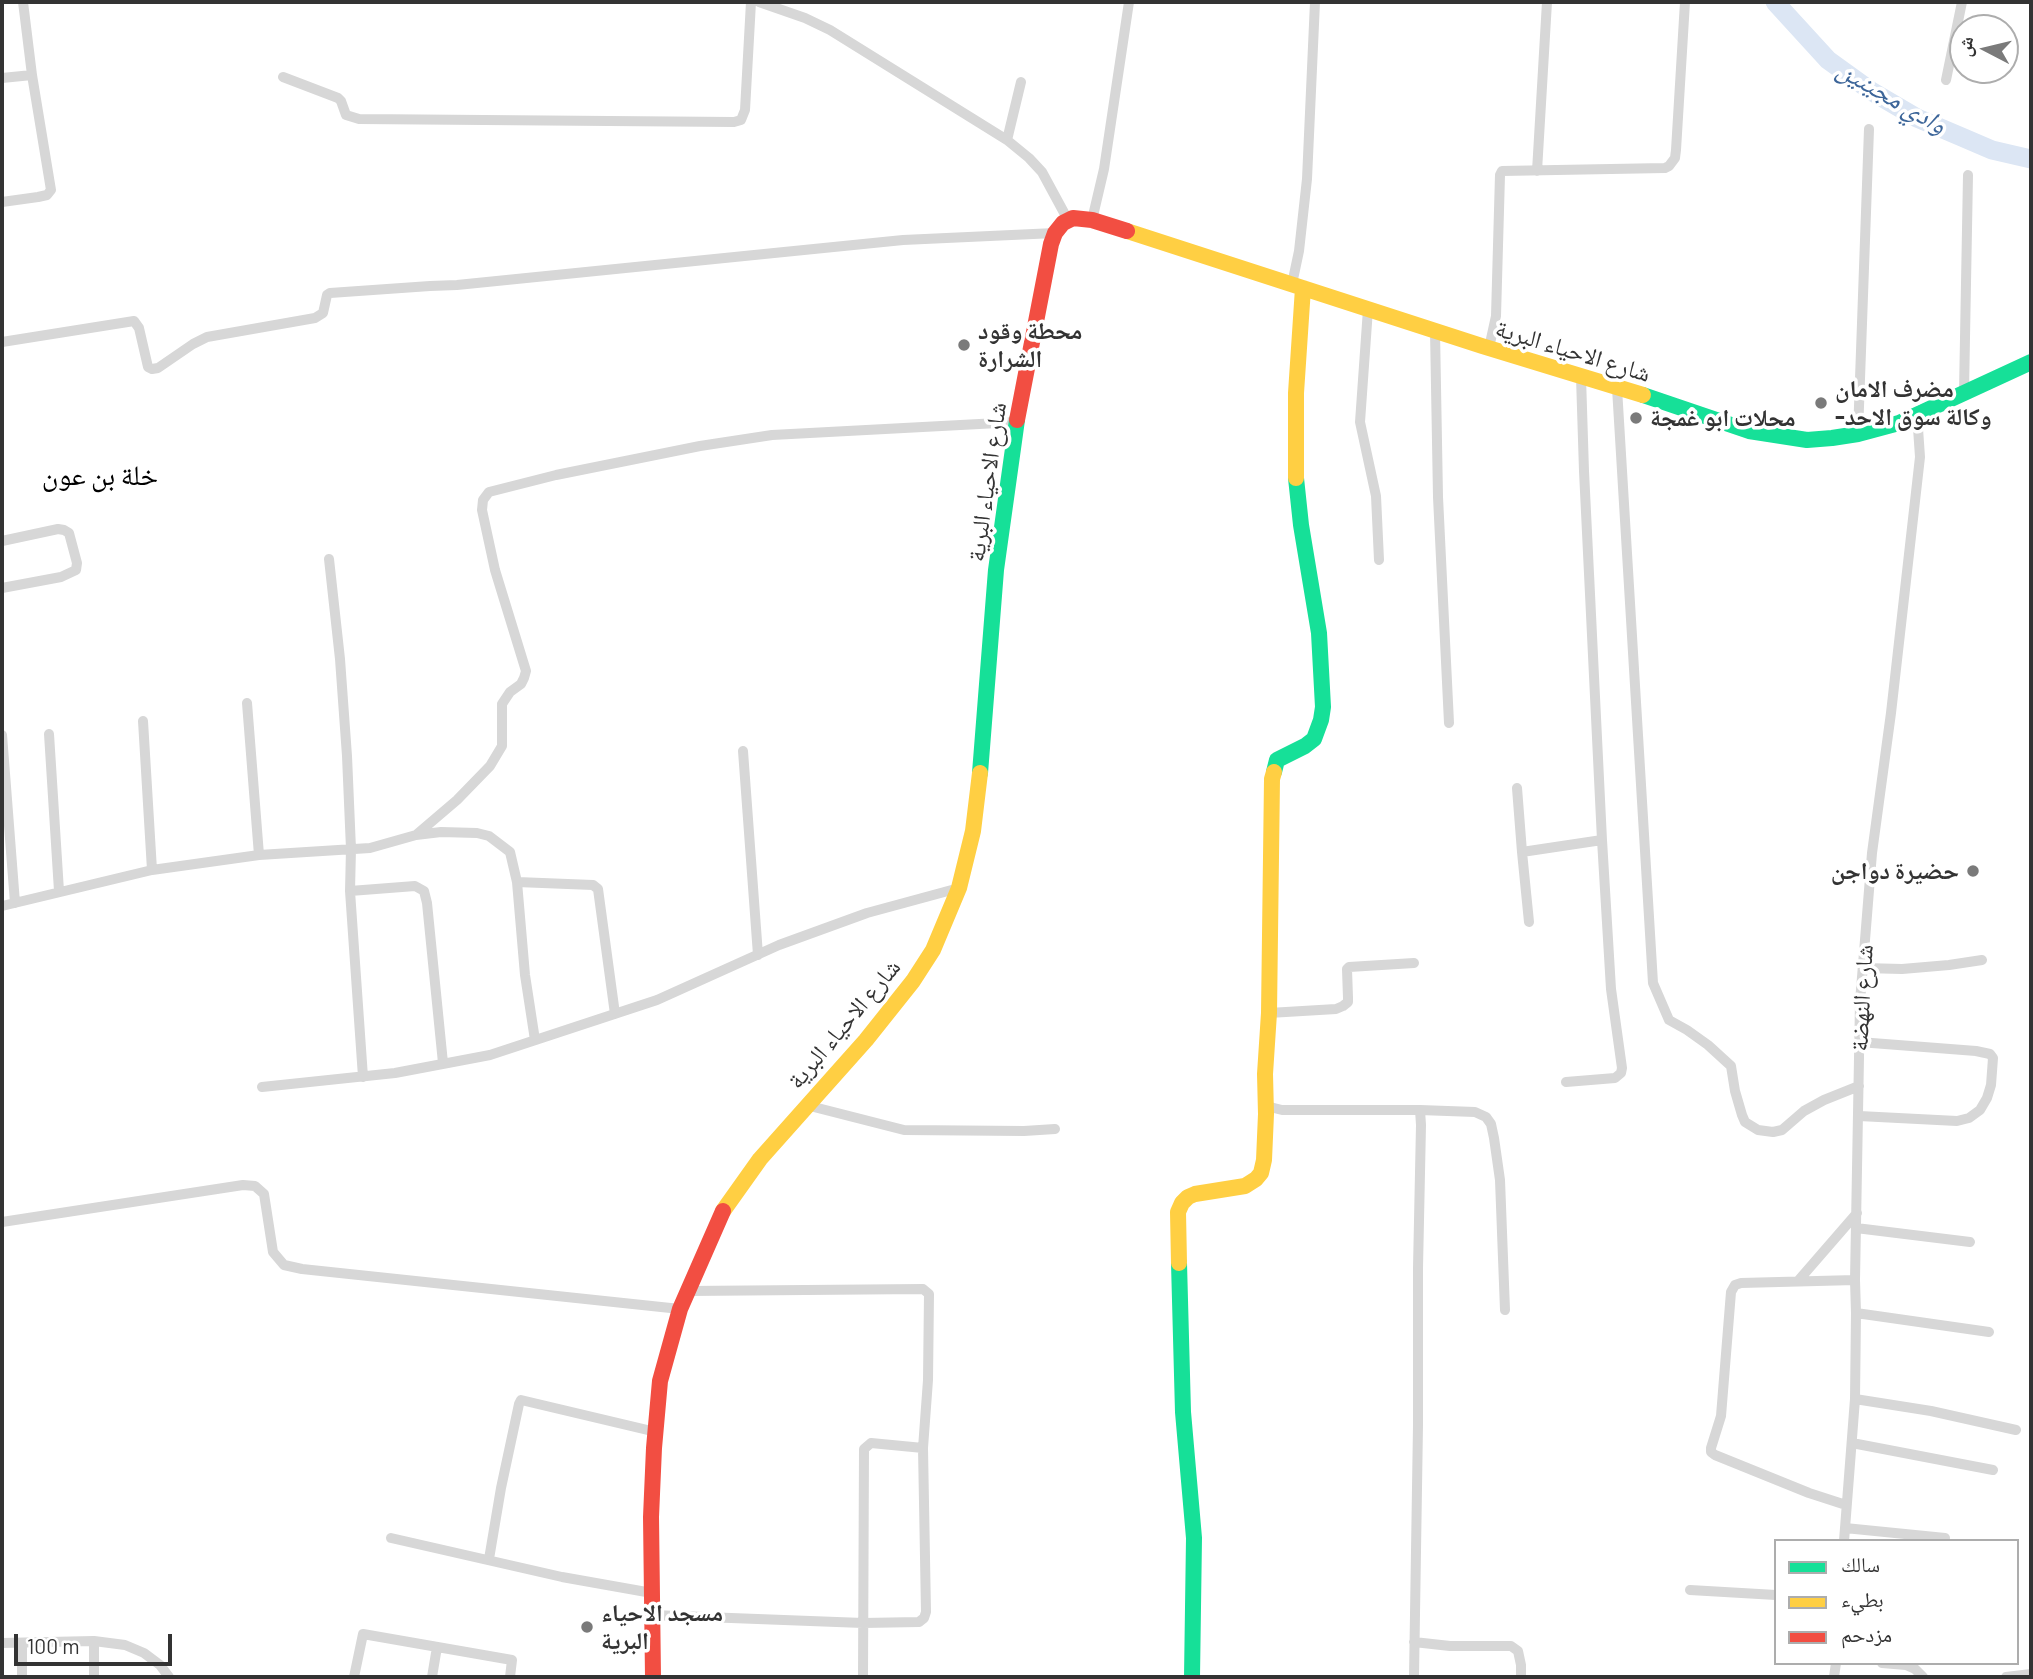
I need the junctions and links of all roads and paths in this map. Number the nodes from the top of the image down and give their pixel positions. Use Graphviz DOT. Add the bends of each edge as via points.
graph roads {
  1 [pos="23,2"];
  2 [pos="751,2"];
  3 [pos="759,2"];
  4 [pos="1129,2"];
  5 [pos="1315,2"];
  6 [pos="1547,2"];
  7 [pos="1685,2"];
  8 [pos="1962,2"];
  9 [pos="32,75"];
  10 [pos="283,77"];
  11 [pos="2,78"];
  12 [pos="1946,80"];
  13 [pos="1021,82"];
  14 [pos="1869,129"];
  15 [pos="1007,140"];
  16 [pos="1537,171"];
  17 [pos="1968,175"];
  18 [pos="2,202"];
  19 [pos="1068,220"];
  20 [pos="1092,220"];
  21 [pos="1055,233"];
  22 [pos="1297,286"];
  23 [pos="1368,309"];
  24 [pos="1435,331"];
  25 [pos="2,342"];
  26 [pos="1489,348"];
  27 [pos="2031,362"];
  28 [pos="1581,377"];
  29 [pos="1617,388"];
  30 [pos="1964,392"];
  31 [pos="1917,414"];
  32 [pos="1017,422"];
  33 [pos="1858,434"];
  34 [pos="2,541"];
  35 [pos="329,559"];
  36 [pos="1379,560"];
  37 [pos="2,588"];
  38 [pos="247,703"];
  39 [pos="143,721"];
  40 [pos="1449,723"];
  41 [pos="49,734"];
  42 [pos="2,735"];
  43 [pos="743,751"];
  44 [pos="1517,788"];
  45 [pos="416,835"];
  46 [pos="1602,840"];
  47 [pos="351,849"];
  48 [pos="1522,852"];
  49 [pos="259,855"];
  50 [pos="152,870"];
  51 [pos="517,882"];
  52 [pos="959,888"];
  53 [pos="59,891"];
  54 [pos="350,891"];
  55 [pos="15,903"];
  56 [pos="2,906"];
  57 [pos="1529,922"];
  58 [pos="758,955"];
  59 [pos="1982,960"];
  60 [pos="1414,963"];
  61 [pos="1863,968"];
  62 [pos="1269,1013"];
  63 [pos="615,1014"];
  64 [pos="535,1040"];
  65 [pos="1859,1042"];
  66 [pos="443,1063"];
  67 [pos="363,1077"];
  68 [pos="1566,1082"];
  69 [pos="1859,1086"];
  70 [pos="262,1087"];
  71 [pos="806,1105"];
  72 [pos="1266,1106"];
  73 [pos="1420,1110"];
  74 [pos="1859,1116"];
  75 [pos="1055,1129"];
  76 [pos="1857,1213"];
  77 [pos="2,1222"];
  78 [pos="1856,1228"];
  79 [pos="1970,1242"];
  80 [pos="1855,1280"];
  81 [pos="1797,1281"];
  82 [pos="688,1291"];
  83 [pos="680,1309"];
  84 [pos="1505,1310"];
  85 [pos="1856,1313"];
  86 [pos="1989,1332"];
  87 [pos="1855,1399"];
  88 [pos="2016,1430"];
  89 [pos="656,1432"];
  90 [pos="1852,1443"];
  91 [pos="923,1448"];
  92 [pos="1993,1470"];
  93 [pos="1846,1505"];
  94 [pos="1845,1528"];
  95 [pos="391,1538"];
  96 [pos="1945,1538"];
  97 [pos="1844,1539"];
  98 [pos="489,1559"];
  99 [pos="1690,1590"];
  100 [pos="652,1593"];
  101 [pos="1774,1595"];
  102 [pos="652,1615"];
  103 [pos="863,1623"];
  104 [pos="94,1641"];
  105 [pos="1415,1642"];
  106 [pos="2,1643"];
  107 [pos="22,1643"];
  108 [pos="437,1647"];
  109 [pos="1906,1665"];
  110 [pos="2031,1674"];
  111 [pos="22,1677"];
  112 [pos="94,1677"];
  113 [pos="169,1677"];
  114 [pos="354,1677"];
  115 [pos="432,1677"];
  116 [pos="510,1677"];
  117 [pos="653,1677"];
  118 [pos="863,1677"];
  119 [pos="1192,1677"];
  120 [pos="1414,1677"];
  121 [pos="1521,1677"];
  122 [pos="1923,1677"];
  123 [pos="2006,1677"];
  1 -- 9 [label="street"];
  2 -- 10 [label="street" via="745,110 741,120 734,122 359,119 346,115 338,98"];
  3 -- 15 [label="street" via="830,30"];
  4 -- 20 [label="street"];
  5 -- 22 [label="street"];
  6 -- 16 [label="street"];
  7 -- 16 [label="street" via="1672,163 1665,168"];
  8 -- 12 [label="street"];
  9 -- 11 [label="street"];
  9 -- 18 [label="street" via="51,190 47,195"];
  13 -- 15 [label="street"];
  14 -- 33 [label="street"];
  15 -- 19 [label="street" via="1042,172"];
  16 -- 26 [label="street" via="1502,171 1500,176 1496,316"];
  17 -- 30 [label="street"];
  19 -- 20 [label="main road, شارع الاحياء البرية"];
  19 -- 21 [label="main road"];
  20 -- 22 [label="main road, شارع الاحياء البرية"];
  21 -- 25 [label="street" via="903,240 457,285 330,293 323,313 315,318 206,337 152,369 135,321"];
  21 -- 32 [label="main road, شارع الاحياء البرية"];
  22 -- 23 [label="main road, شارع الاحياء البرية"];
  22 -- 62 [label="main road" via="1295,469 1319,634 1323,707 1314,739 1282,755 1272,779"];
  23 -- 24 [label="main road, شارع الاحياء البرية"];
  23 -- 36 [label="street" via="1360,422 1376,496"];
  24 -- 26 [label="main road, شارع الاحياء البرية"];
  24 -- 40 [label="street"];
  26 -- 28 [label="main road, شارع الاحياء البرية"];
  27 -- 30 [label="main road, شارع الاحياء البرية"];
  28 -- 29 [label="main road, شارع الاحياء البرية"];
  28 -- 46 [label="street"];
  29 -- 33 [label="main road, شارع الاحياء البرية" via="1770,435 1807,440"];
  29 -- 69 [label="street" via="1653,983 1669,1020 1731,1066 1742,1115 1758,1130 1782,1130 1804,1111"];
  30 -- 31 [label="main road, شارع الاحياء البرية"];
  31 -- 33 [label="main road, شارع الاحياء البرية"];
  31 -- 61 [label="street, شارع النهضة" via="1920,457"];
  32 -- 45 [label="street" via="772,435 489,492 482,510 526,671 521,684 502,704 502,746 490,766"];
  32 -- 52 [label="main road, شارع الاحياء البرية" via="996,570 976,802"];
  34 -- 37 [label="street" via="64,530 69,533 77,563 76,570 61,577"];
  35 -- 47 [label="street"];
  38 -- 49 [label="street"];
  39 -- 50 [label="street"];
  41 -- 53 [label="street"];
  42 -- 55 [label="street"];
  43 -- 58 [label="street"];
  44 -- 48 [label="street"];
  45 -- 47 [label="street"];
  45 -- 51 [label="street" via="465,832 489,836 510,852"];
  46 -- 48 [label="street"];
  46 -- 68 [label="street" via="1611,989 1622,1068 1615,1078"];
  47 -- 49 [label="street"];
  47 -- 54 [label="street"];
  48 -- 57 [label="street"];
  49 -- 50 [label="street"];
  50 -- 53 [label="street"];
  51 -- 63 [label="street" via="593,885 597,889"];
  51 -- 64 [label="street"];
  52 -- 58 [label="street" via="867,913"];
  52 -- 71 [label="main road, شارع الاحياء البرية" via="933,950 913,981"];
  53 -- 55 [label="street"];
  54 -- 66 [label="street" via="415,886 424,891"];
  54 -- 67 [label="street"];
  55 -- 56 [label="street"];
  58 -- 63 [label="street"];
  59 -- 61 [label="street"];
  60 -- 62 [label="street" via="1349,967 1348,1002 1336,1009"];
  61 -- 65 [label="street, شارع النهضة"];
  62 -- 72 [label="main road"];
  63 -- 64 [label="street"];
  64 -- 66 [label="street" via="490,1055"];
  65 -- 69 [label="street, شارع النهضة"];
  65 -- 74 [label="street" via="1976,1051 1993,1058 1987,1098 1969,1118"];
  66 -- 67 [label="street"];
  67 -- 70 [label="street"];
  69 -- 74 [label="street, شارع النهضة"];
  71 -- 75 [label="street" via="904,1129"];
  71 -- 82 [label="main road, شارع الاحياء البرية" via="760,1158 721,1214"];
  72 -- 73 [label="street" via="1282,1110"];
  72 -- 119 [label="main road" via="1261,1173 1245,1186 1188,1197 1178,1212 1183,1412 1194,1538"];
  73 -- 84 [label="street" via="1480,1113 1491,1124 1500,1180"];
  73 -- 105 [label="street"];
  74 -- 76 [label="street, شارع النهضة"];
  76 -- 78 [label="street, شارع النهضة"];
  76 -- 81 [label="street"];
  77 -- 83 [label="street" via="255,1186 264,1194 273,1252 284,1265"];
  78 -- 79 [label="street"];
  78 -- 80 [label="street, شارع النهضة"];
  80 -- 81 [label="street"];
  80 -- 85 [label="street, شارع النهضة"];
  81 -- 93 [label="street" via="1741,1283 1731,1292 1721,1416 1711,1452"];
  82 -- 83 [label="main road, شارع الاحياء البرية"];
  82 -- 91 [label="street" via="926,1290 928,1380"];
  83 -- 89 [label="main road, شارع الاحياء البرية" via="660,1381"];
  85 -- 86 [label="street"];
  85 -- 87 [label="street, شارع النهضة"];
  87 -- 88 [label="street"];
  87 -- 90 [label="street, شارع النهضة"];
  89 -- 98 [label="street" via="521,1400"];
  89 -- 100 [label="main road, شارع الاحياء البرية"];
  90 -- 92 [label="street"];
  90 -- 93 [label="street, شارع النهضة"];
  91 -- 103 [label="street" via="924,1618 919,1622"];
  91 -- 103 [label="street" via="870,1443 864,1449"];
  93 -- 94 [label="street, شارع النهضة"];
  94 -- 96 [label="street"];
  94 -- 97 [label="street, شارع النهضة"];
  95 -- 98 [label="street"];
  98 -- 100 [label="street"];
  99 -- 101 [label="street"];
  100 -- 102 [label="main road, شارع الاحياء البرية"];
  102 -- 103 [label="street"];
  102 -- 117 [label="main road, شارع الاحياء البرية"];
  103 -- 118 [label="street"];
  104 -- 107 [label="street"];
  104 -- 112 [label="street"];
  104 -- 113 [label="street" via="145,1653"];
  105 -- 120 [label="street"];
  105 -- 121 [label="street" via="1511,1646 1518,1651"];
  106 -- 107 [label="street"];
  107 -- 111 [label="street"];
  108 -- 114 [label="street" via="363,1634"];
  108 -- 115 [label="street"];
  108 -- 116 [label="street" via="512,1660"];
  109 -- 122 [label="street"];
  110 -- 123 [label="street"];
}
